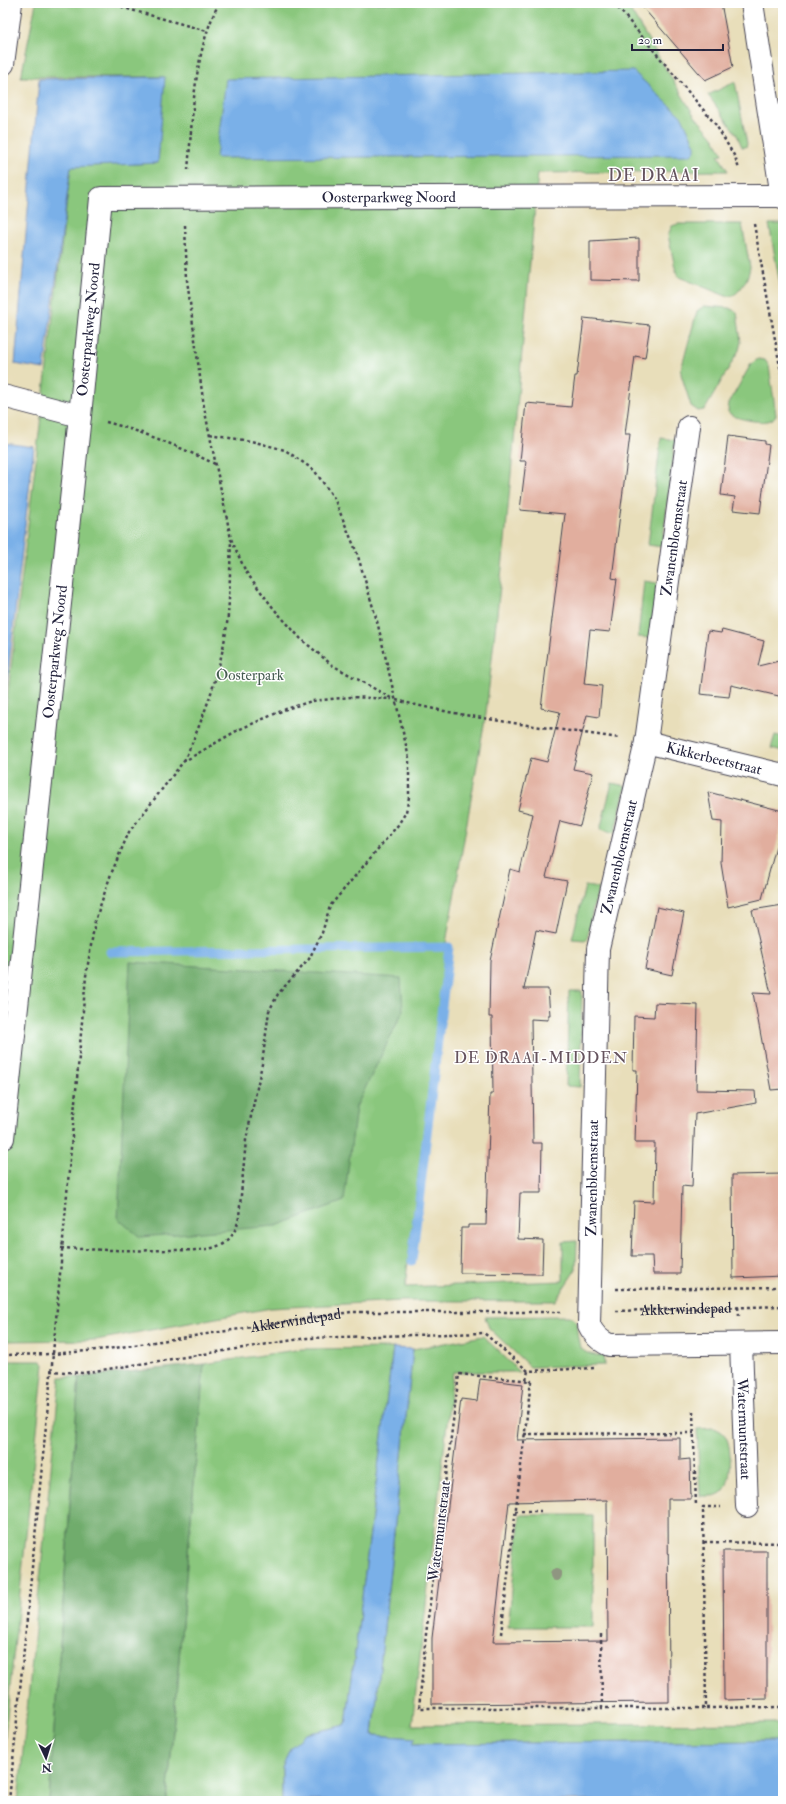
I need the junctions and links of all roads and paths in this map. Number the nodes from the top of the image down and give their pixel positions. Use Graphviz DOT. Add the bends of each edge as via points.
graph roads {
  1 [pos="11,3"];
  2 [pos="117,3"];
  3 [pos="219,3"];
  4 [pos="614,3"];
  5 [pos="752,3"];
  6 [pos="207,31"];
  7 [pos="3,64"];
  8 [pos="734,157"];
  9 [pos="782,196"];
  10 [pos="749,197"];
  11 [pos="185,198"];
  12 [pos="783,382"];
  13 [pos="3,396"];
  14 [pos="80,416"];
  15 [pos="689,427"];
  16 [pos="209,435"];
  17 [pos="215,464"];
  18 [pos="231,539"];
  19 [pos="394,700"];
  20 [pos="646,742"];
  21 [pos="183,762"];
  22 [pos="783,775"];
  23 [pos="3,1138"];
  24 [pos="61,1248"];
  25 [pos="783,1287"];
  26 [pos="589,1290"];
  27 [pos="783,1306"];
  28 [pos="589,1312"];
  29 [pos="783,1343"];
  30 [pos="741,1344"];
  31 [pos="53,1354"];
  32 [pos="3,1355"];
  33 [pos="602,1368"];
  34 [pos="50,1371"];
  35 [pos="528,1371"];
  36 [pos="526,1380"];
  37 [pos="693,1411"];
  38 [pos="694,1433"];
  39 [pos="524,1434"];
  40 [pos="747,1506"];
  41 [pos="696,1507"];
  42 [pos="541,1511"];
  43 [pos="515,1512"];
  44 [pos="703,1542"];
  45 [pos="783,1543"];
  46 [pos="501,1634"];
  47 [pos="601,1634"];
  48 [pos="602,1708"];
  49 [pos="706,1708"];
  50 [pos="783,1708"];
  51 [pos="9,1801"];
  1 -- 7 [label="street"];
  2 -- 6 [label="path" via="124,8"];
  3 -- 6 [label="path"];
  4 -- 8 [label="path" via="716,125"];
  5 -- 9 [label="street" via="774,158"];
  6 -- 11 [label="path" via="198,70"];
  9 -- 10 [label="street, Oosterparkweg Noord"];
  10 -- 11 [label="street, Oosterparkweg Noord"];
  10 -- 12 [label="path"];
  11 -- 14 [label="street, Oosterparkweg Noord" via="101,198"];
  11 -- 16 [label="path" via="187,280"];
  13 -- 14 [label="street"];
  14 -- 17 [label="path" via="151,436"];
  14 -- 23 [label="street, Oosterparkweg Noord"];
  15 -- 20 [label="street, Zwanenbloemstraat"];
  16 -- 17 [label="path"];
  16 -- 19 [label="path" via="251,441 285,450 314,470 334,498 358,553 377,621"];
  17 -- 18 [label="path"];
  18 -- 19 [label="path" via="246,572 301,639 332,665"];
  18 -- 21 [label="path" via="228,616 218,668 202,720"];
  19 -- 20 [label="path" via="477,717"];
  19 -- 21 [label="path" via="351,698 312,701 286,709 238,730"];
  19 -- 24 [label="path" via="409,758 409,798 406,812 330,906 320,938 309,958 278,994 269,1011 262,1064 246,1140 239,1216 232,1236 222,1244 197,1250 127,1251"];
  20 -- 22 [label="street, Kikkerbeetstraat"];
  20 -- 26 [label="street, Zwanenbloemstraat" via="598,949"];
  21 -- 24 [label="path" via="129,832 95,922 86,976"];
  24 -- 31 [label="path"];
  25 -- 26 [label="path"];
  26 -- 28 [label="street"];
  27 -- 28 [label="path, Akkerwindepad"];
  28 -- 30 [label="street" via="589,1325 594,1334 600,1341 609,1345"];
  28 -- 31 [label="path, Akkerwindepad" via="351,1312 108,1349"];
  29 -- 30 [label="street"];
  30 -- 40 [label="street, Watermuntstraat"];
  31 -- 32 [label="path, Akkerwindepad"];
  31 -- 34 [label="path"];
  33 -- 35 [label="path"];
  34 -- 35 [label="path" via="82,1372 307,1338 484,1333"];
  34 -- 51 [label="path"];
  35 -- 36 [label="path"];
  36 -- 39 [label="path" via="530,1381"];
  36 -- 48 [label="path, Watermuntstraat" via="459,1374 419,1708"];
  37 -- 38 [label="path"];
  38 -- 39 [label="path"];
  38 -- 41 [label="path"];
  39 -- 43 [label="path"];
  40 -- 44 [label="path" via="703,1507"];
  42 -- 43 [label="path"];
  43 -- 46 [label="path"];
  44 -- 45 [label="path"];
  44 -- 49 [label="path"];
  47 -- 48 [label="path"];
  48 -- 49 [label="path, Watermuntstraat"];
  49 -- 50 [label="path, Watermuntstraat"];
}
